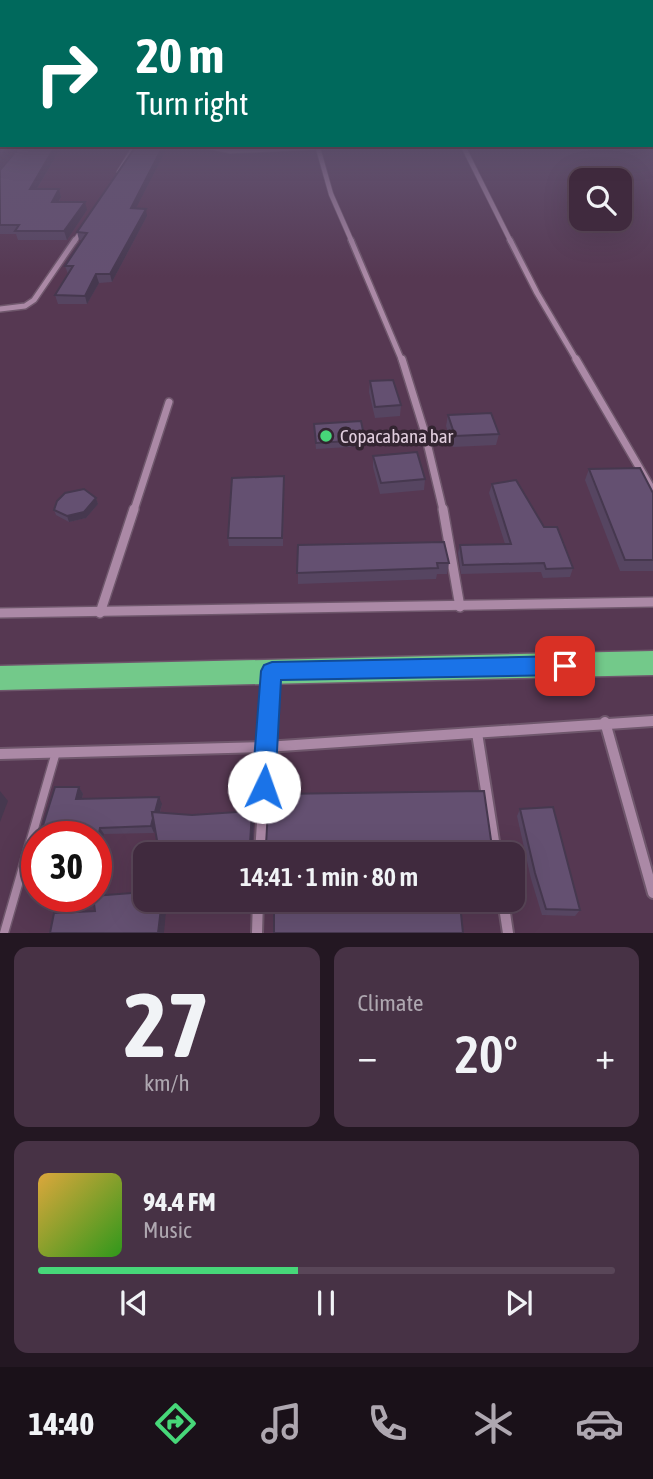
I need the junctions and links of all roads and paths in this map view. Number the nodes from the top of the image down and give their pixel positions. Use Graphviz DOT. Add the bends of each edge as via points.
graph roads {
  1 [pos="329,190"];
  2 [pos="485,190"];
  3 [pos="89,219"];
  4 [pos="0,309"];
  5 [pos="169,402"];
  6 [pos="653,491"];
  7 [pos="653,602"];
  8 [pos="460,607"];
  9 [pos="0,613"];
  10 [pos="100,613"];
  11 [pos="653,663"];
  12 [pos="272,671"];
  13 [pos="0,678"];
  14 [pos="653,721"];
  15 [pos="605,722"];
  16 [pos="477,733"];
  17 [pos="266,747"];
  18 [pos="56,752"];
  19 [pos="0,754"];
  20 [pos="261,842"];
  21 [pos="494,842"];
  22 [pos="653,893"];
  23 [pos="258,912"];
  24 [pos="505,912"];
  25 [pos="4,933"];
  26 [pos="257,933"];
  27 [pos="508,933"];
  1 -- 8 [label="street" via="388,324 426,428 446,514"];
  2 -- 6 [label="street" via="537,293"];
  3 -- 4 [label="street" via="34,300"];
  5 -- 10 [label="street"];
  7 -- 8 [label="street"];
  8 -- 10 [label="street"];
  9 -- 10 [label="street"];
  11 -- 12 [label="highway"];
  12 -- 13 [label="highway"];
  12 -- 17 [label="street"];
  14 -- 15 [label="street"];
  15 -- 16 [label="street"];
  15 -- 22 [label="street"];
  16 -- 17 [label="street"];
  16 -- 21 [label="street"];
  17 -- 18 [label="street"];
  17 -- 20 [label="street"];
  18 -- 19 [label="street"];
  18 -- 25 [label="lane"];
  23 -- 26 [label="street"];
  24 -- 27 [label="street"];
}
